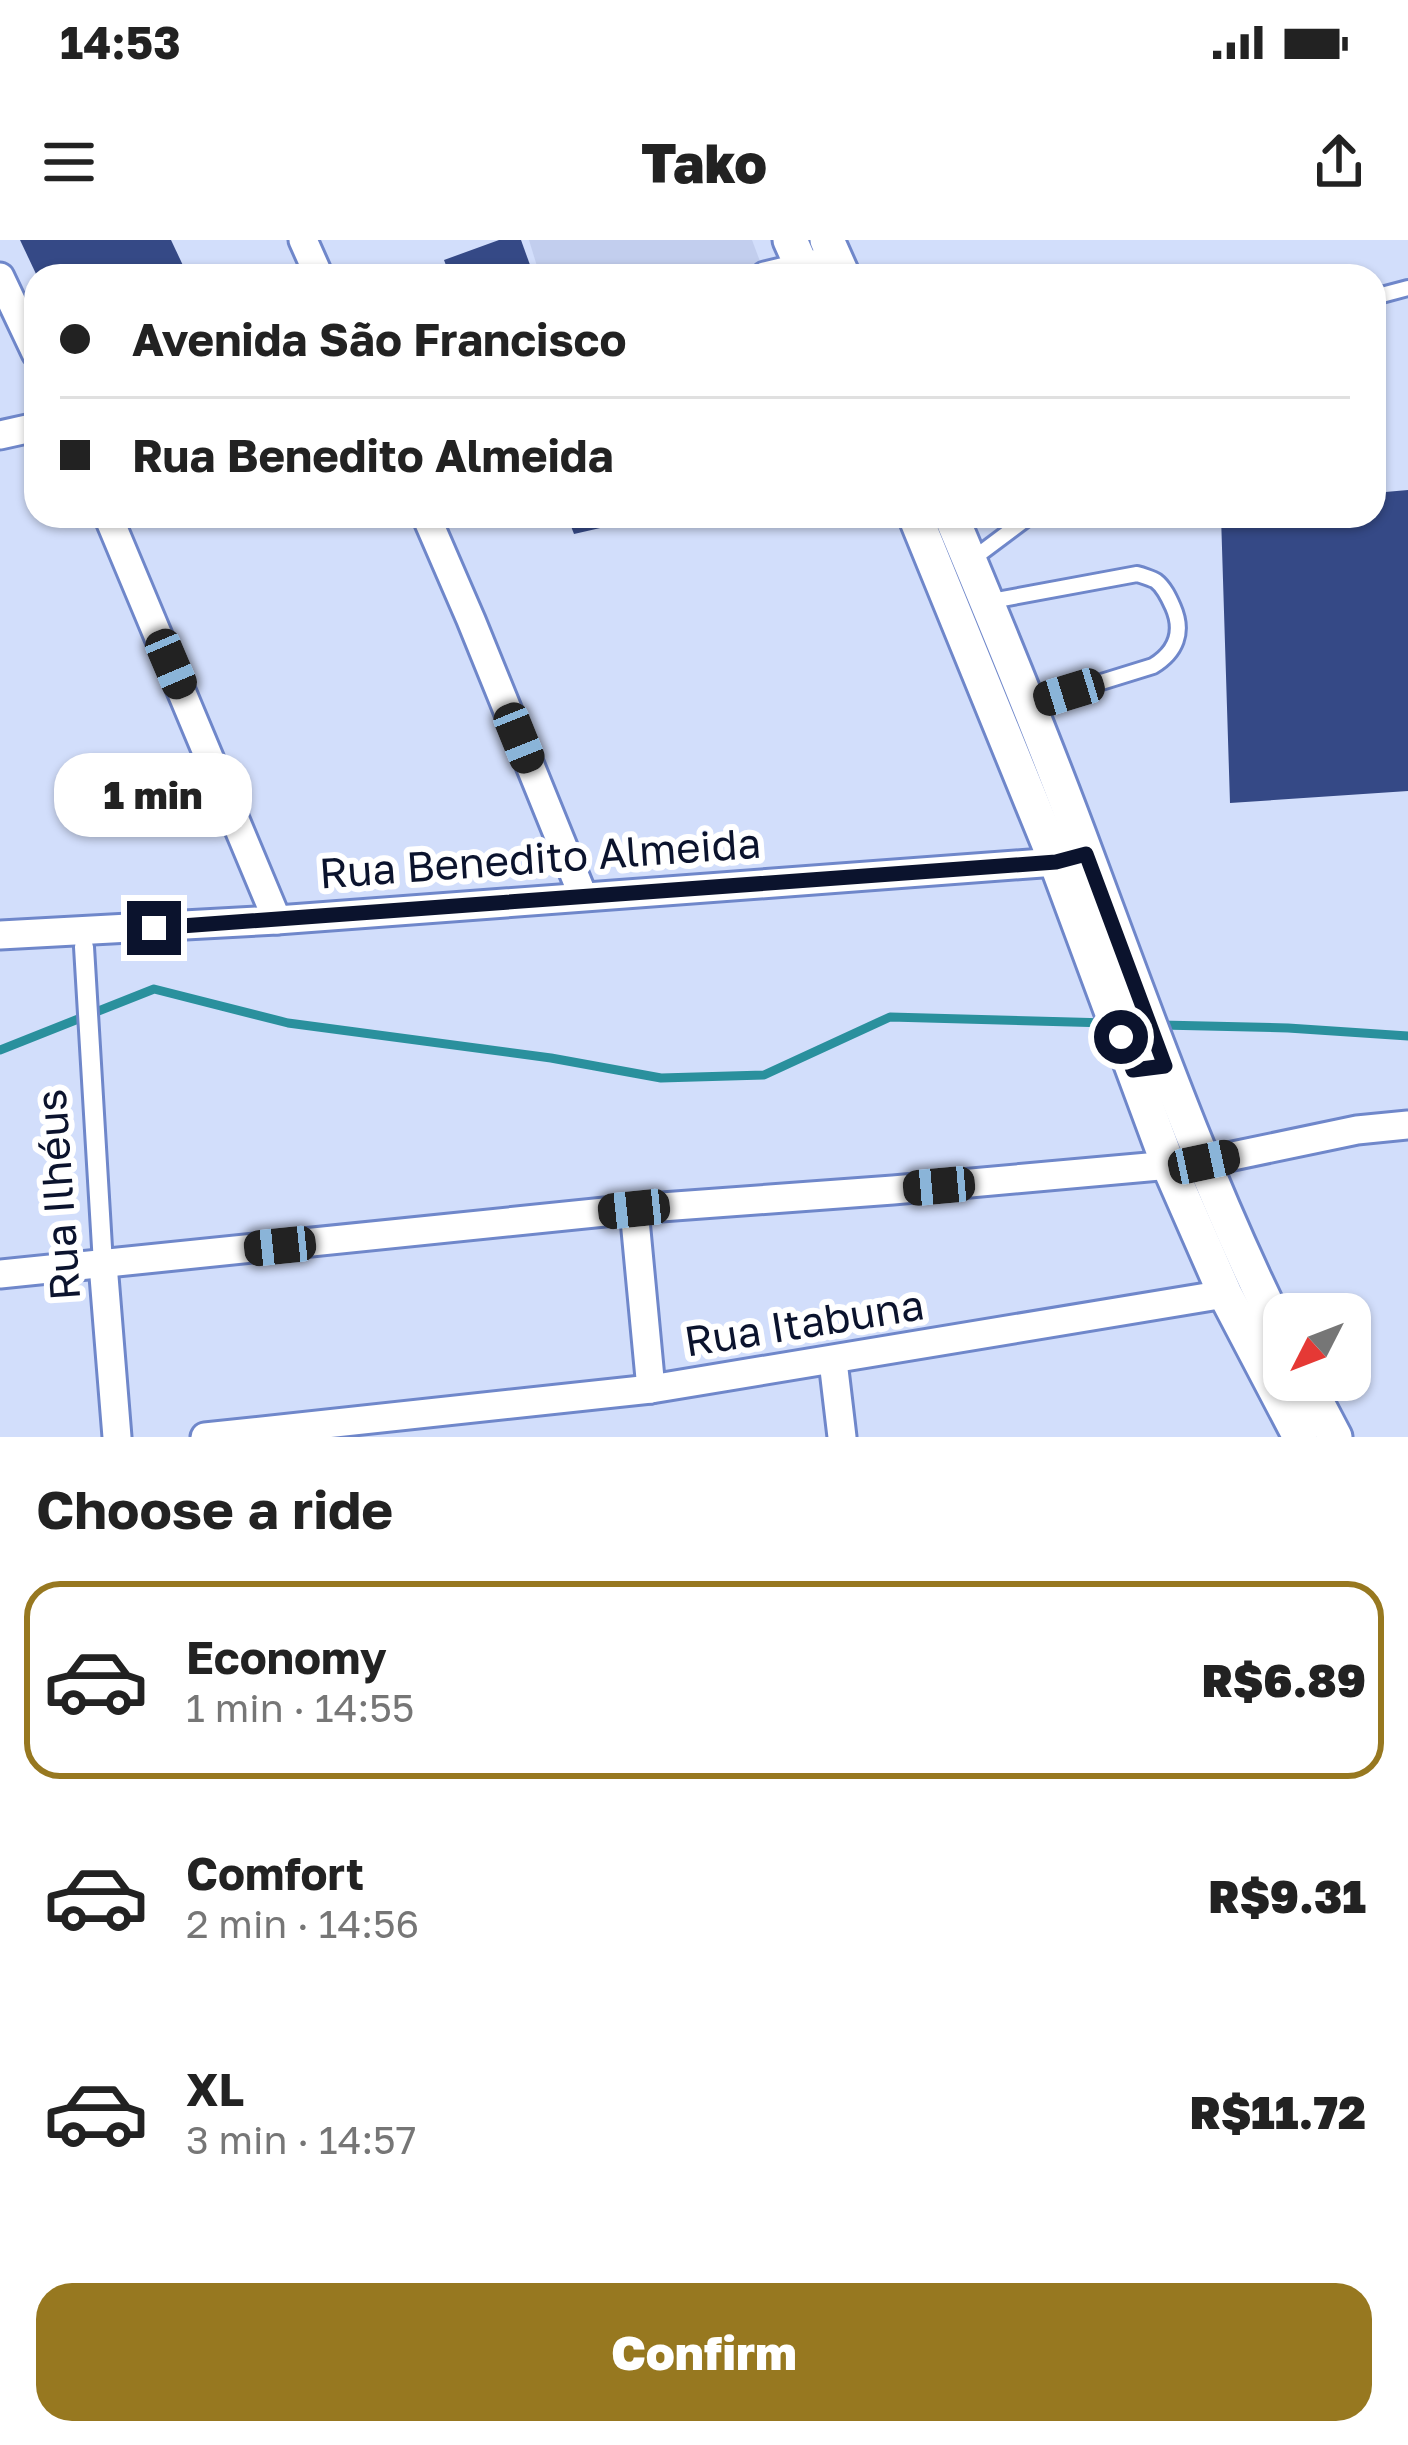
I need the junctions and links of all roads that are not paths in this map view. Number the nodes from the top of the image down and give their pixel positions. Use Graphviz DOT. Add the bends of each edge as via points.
graph roads {
  1 [pos="0,277"];
  2 [pos="24,328"];
  3 [pos="113,528"];
  4 [pos="431,528"];
  5 [pos="920,528"];
  6 [pos="956,528"];
  7 [pos="1014,528"];
  8 [pos="970,561"];
  9 [pos="986,602"];
  10 [pos="1028,705"];
  11 [pos="1071,858"];
  12 [pos="583,896"];
  13 [pos="277,920"];
  14 [pos="0,935"];
  15 [pos="84,947"];
  16 [pos="1138,1039"];
  17 [pos="1408,1125"];
  18 [pos="1204,1162"];
  19 [pos="1168,1165"];
  20 [pos="634,1209"];
  21 [pos="103,1264"];
  22 [pos="0,1274"];
  23 [pos="1225,1294"];
  24 [pos="1263,1299"];
  25 [pos="833,1361"];
  26 [pos="651,1389"];
  27 [pos="1316,1401"];
  28 [pos="395,1427"];
  29 [pos="117,1437"];
  30 [pos="205,1437"];
  31 [pos="842,1437"];
  32 [pos="1300,1437"];
  33 [pos="1336,1437"];
  1 -- 2 [label="street"];
  3 -- 13 [label="street"];
  4 -- 12 [label="street"];
  5 -- 11 [label="street"];
  6 -- 8 [label="street"];
  7 -- 8 [label="lane"];
  8 -- 9 [label="street"];
  9 -- 10 [label="street"];
  9 -- 10 [label="lane" via="1137,574 1166,592 1179,620 1178,640 1153,666"];
  10 -- 11 [label="street"];
  11 -- 12 [label="street, Rua Benedito Almeida"];
  11 -- 16 [label="street"];
  12 -- 13 [label="street, Rua Benedito Almeida"];
  13 -- 14 [label="street, Rua Benedito Almeida"];
  15 -- 21 [label="street, Rua Ilhéus"];
  16 -- 18 [label="street"];
  16 -- 19 [label="street"];
  17 -- 18 [label="street"];
  18 -- 19 [label="street"];
  18 -- 24 [label="street"];
  19 -- 20 [label="street"];
  19 -- 23 [label="street"];
  20 -- 21 [label="street"];
  20 -- 26 [label="street"];
  21 -- 22 [label="street"];
  21 -- 29 [label="street, Rua Ilhéus"];
  23 -- 25 [label="street, Rua Itabuna"];
  23 -- 32 [label="street"];
  25 -- 26 [label="street, Rua Itabuna"];
  25 -- 31 [label="street"];
  26 -- 28 [label="street, Rua Itabuna"];
  27 -- 33 [label="street"];
  28 -- 30 [label="street, Rua Itabuna"];
}
